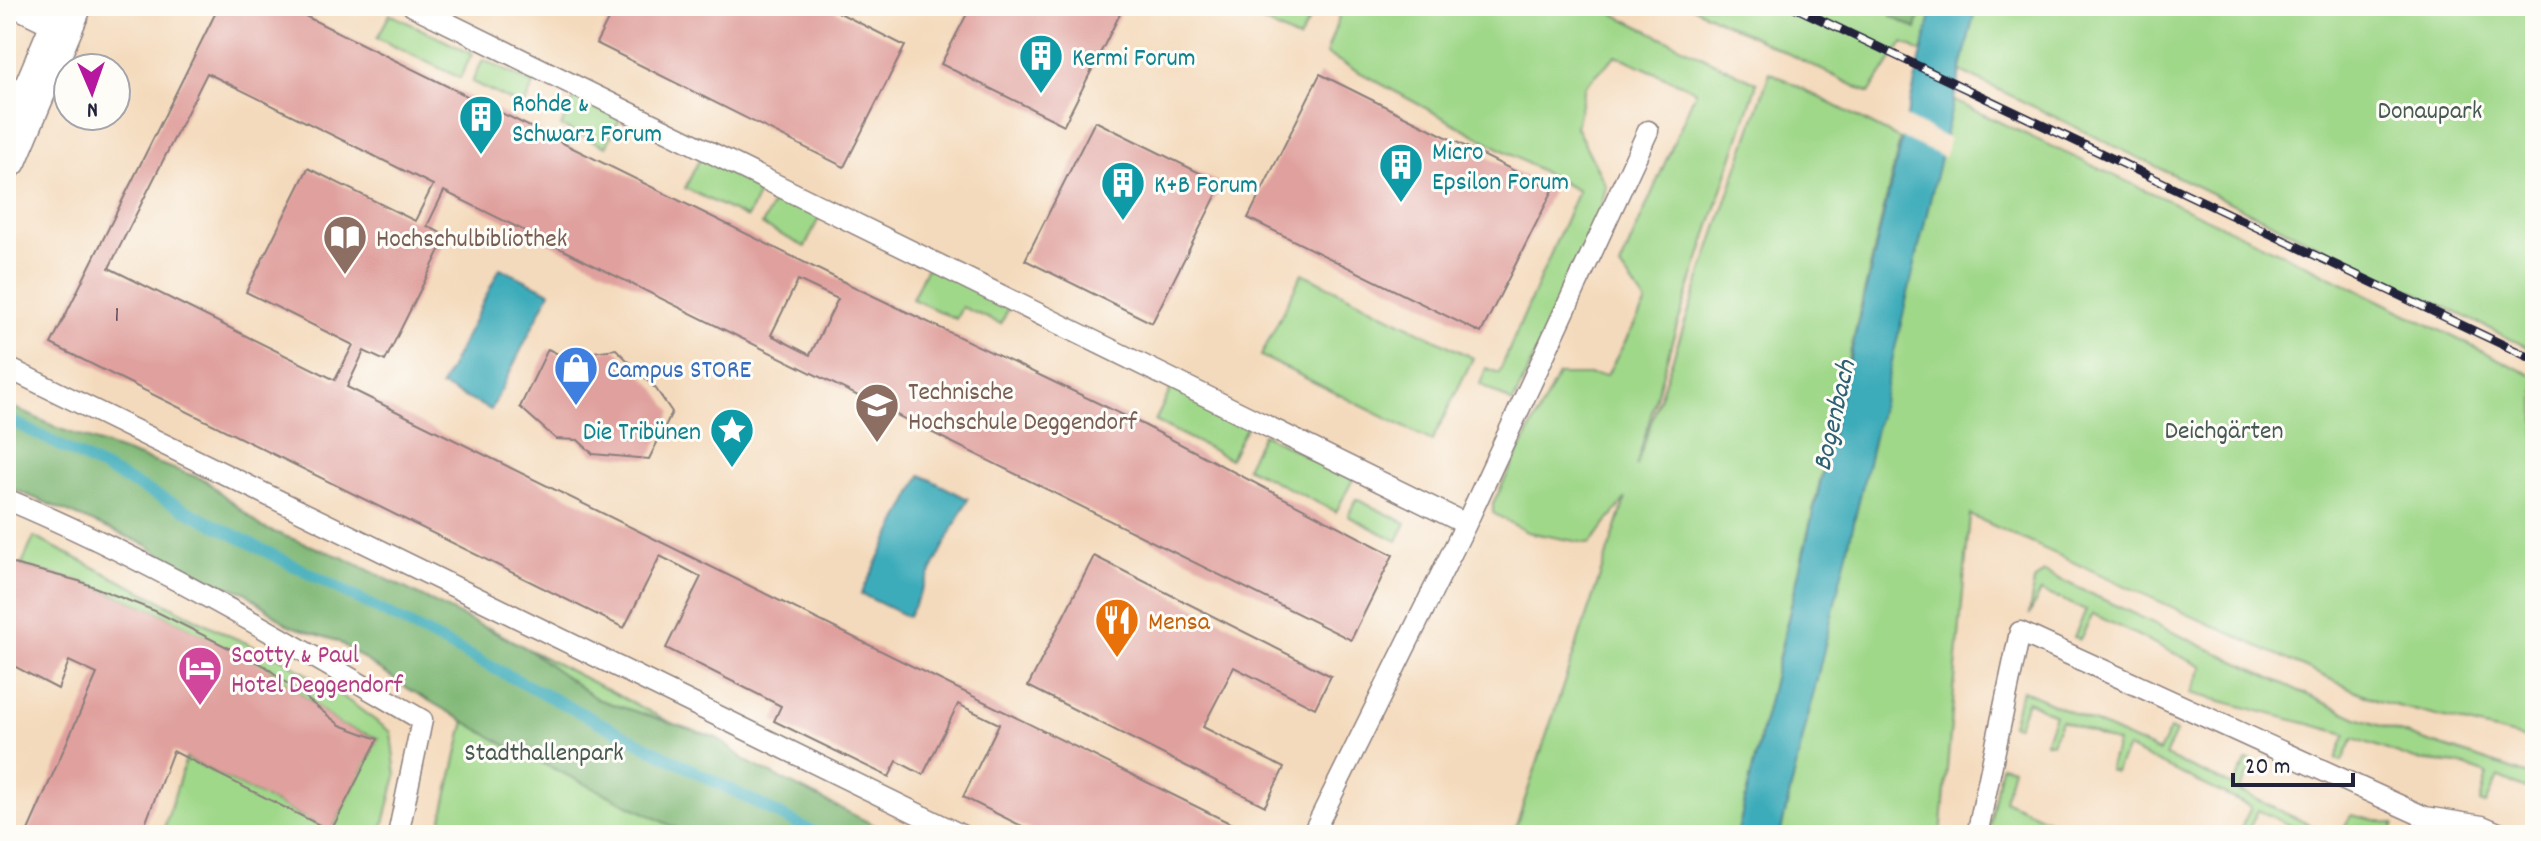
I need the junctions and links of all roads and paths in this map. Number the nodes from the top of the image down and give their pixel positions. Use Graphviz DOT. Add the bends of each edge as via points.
graph roads {
  1 [pos="13,6"];
  2 [pos="413,6"];
  3 [pos="65,18"];
  4 [pos="1648,131"];
  5 [pos="6,158"];
  6 [pos="6,367"];
  7 [pos="6,499"];
  8 [pos="1466,524"];
  9 [pos="398,835"];
  10 [pos="961,835"];
  11 [pos="1312,835"];
  12 [pos="1977,835"];
  13 [pos="2503,835"];
  1 -- 3 [label="lane"];
  2 -- 8 [label="lane"];
  3 -- 5 [label="street"];
  4 -- 8 [label="lane"];
  6 -- 10 [label="lane"];
  7 -- 9 [label="lane" via="83,531 422,720"];
  8 -- 11 [label="lane"];
  12 -- 13 [label="lane" via="2020,632 2425,817 2482,826"];
}
